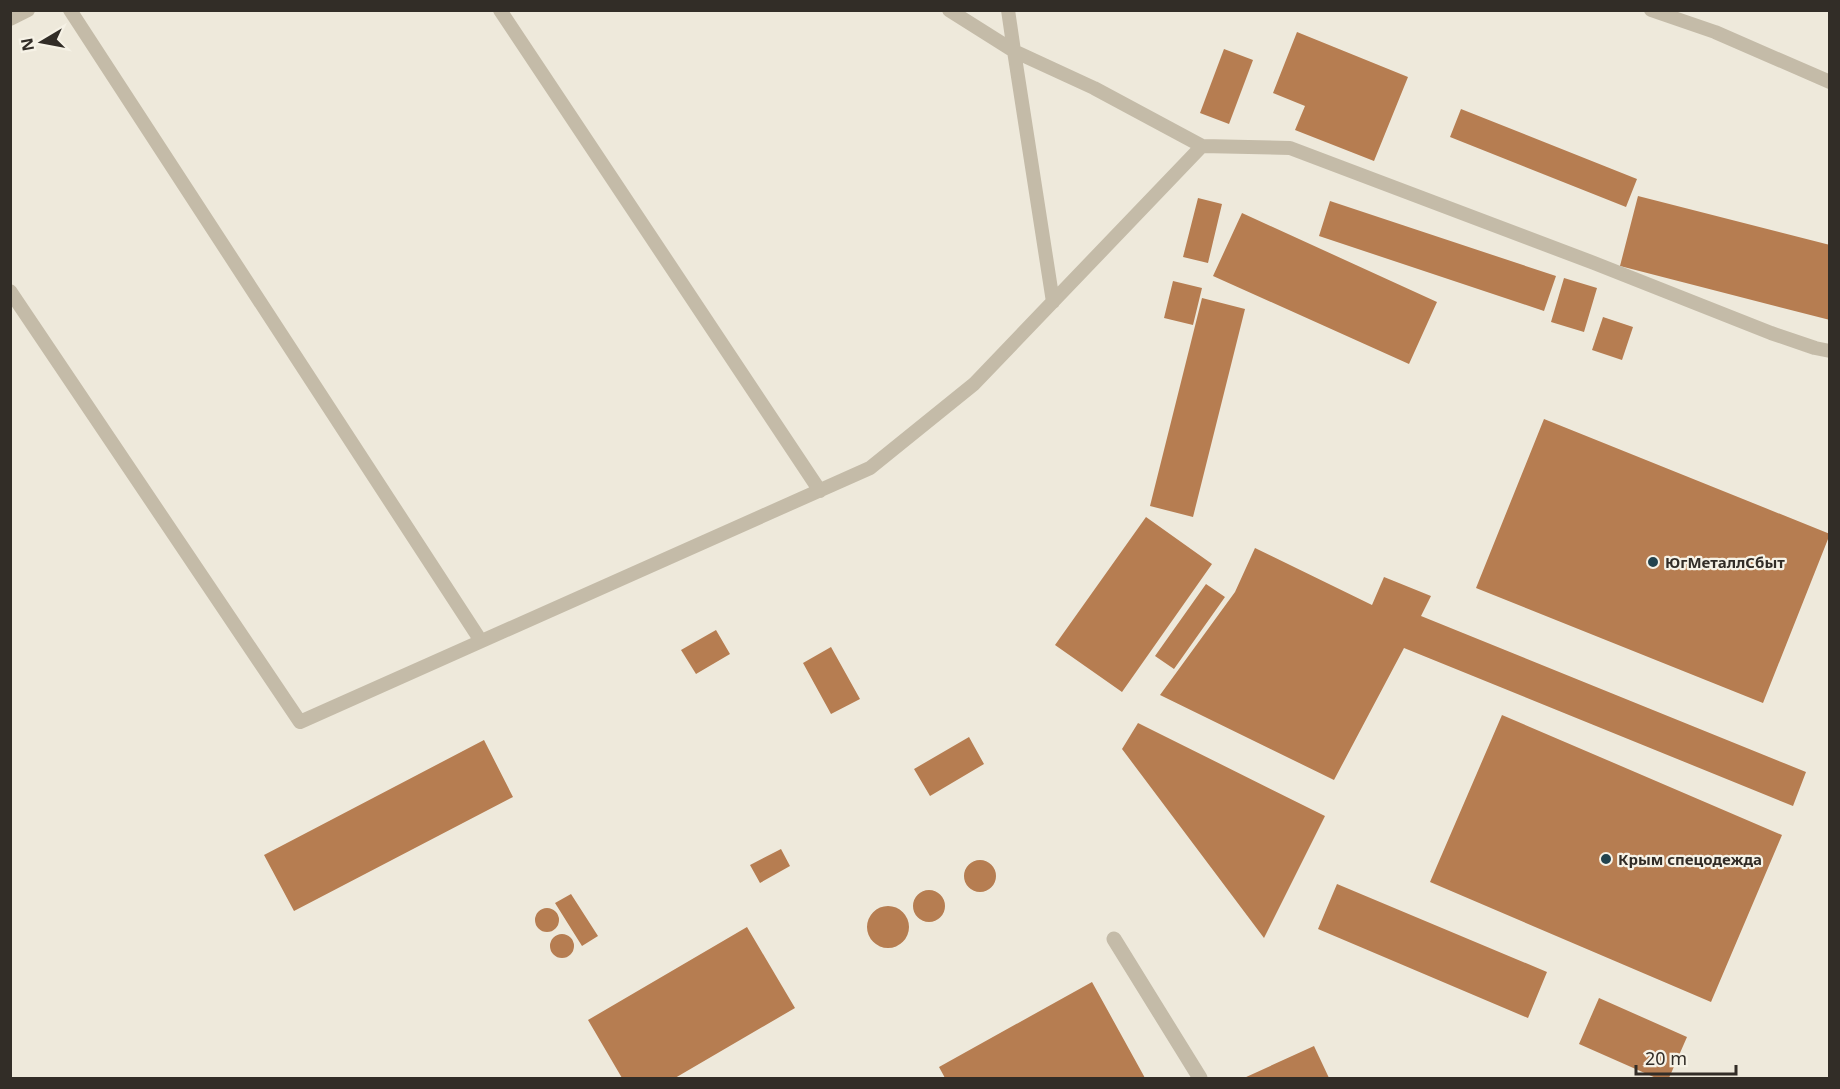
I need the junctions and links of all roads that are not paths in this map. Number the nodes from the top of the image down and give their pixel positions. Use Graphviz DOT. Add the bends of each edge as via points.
graph roads {
  1 [pos="28,10"];
  2 [pos="70,10"];
  3 [pos="500,10"];
  4 [pos="949,10"];
  5 [pos="1008,10"];
  6 [pos="1651,10"];
  7 [pos="10,19"];
  8 [pos="1014,51"];
  9 [pos="1830,82"];
  10 [pos="1202,146"];
  11 [pos="10,291"];
  12 [pos="1053,302"];
  13 [pos="1830,351"];
  14 [pos="820,491"];
  15 [pos="482,641"];
  16 [pos="1114,939"];
  17 [pos="1200,1078"];
  1 -- 7 [label="lane"];
  2 -- 15 [label="lane"];
  3 -- 14 [label="lane"];
  4 -- 8 [label="lane"];
  5 -- 8 [label="lane"];
  6 -- 9 [label="lane" via="1715,32"];
  8 -- 10 [label="lane" via="1094,88"];
  8 -- 12 [label="lane"];
  10 -- 12 [label="lane"];
  10 -- 13 [label="lane" via="1290,148 1771,333"];
  11 -- 15 [label="lane" via="300,722"];
  12 -- 14 [label="lane" via="974,384 870,468"];
  14 -- 15 [label="lane"];
  16 -- 17 [label="street"];
}
